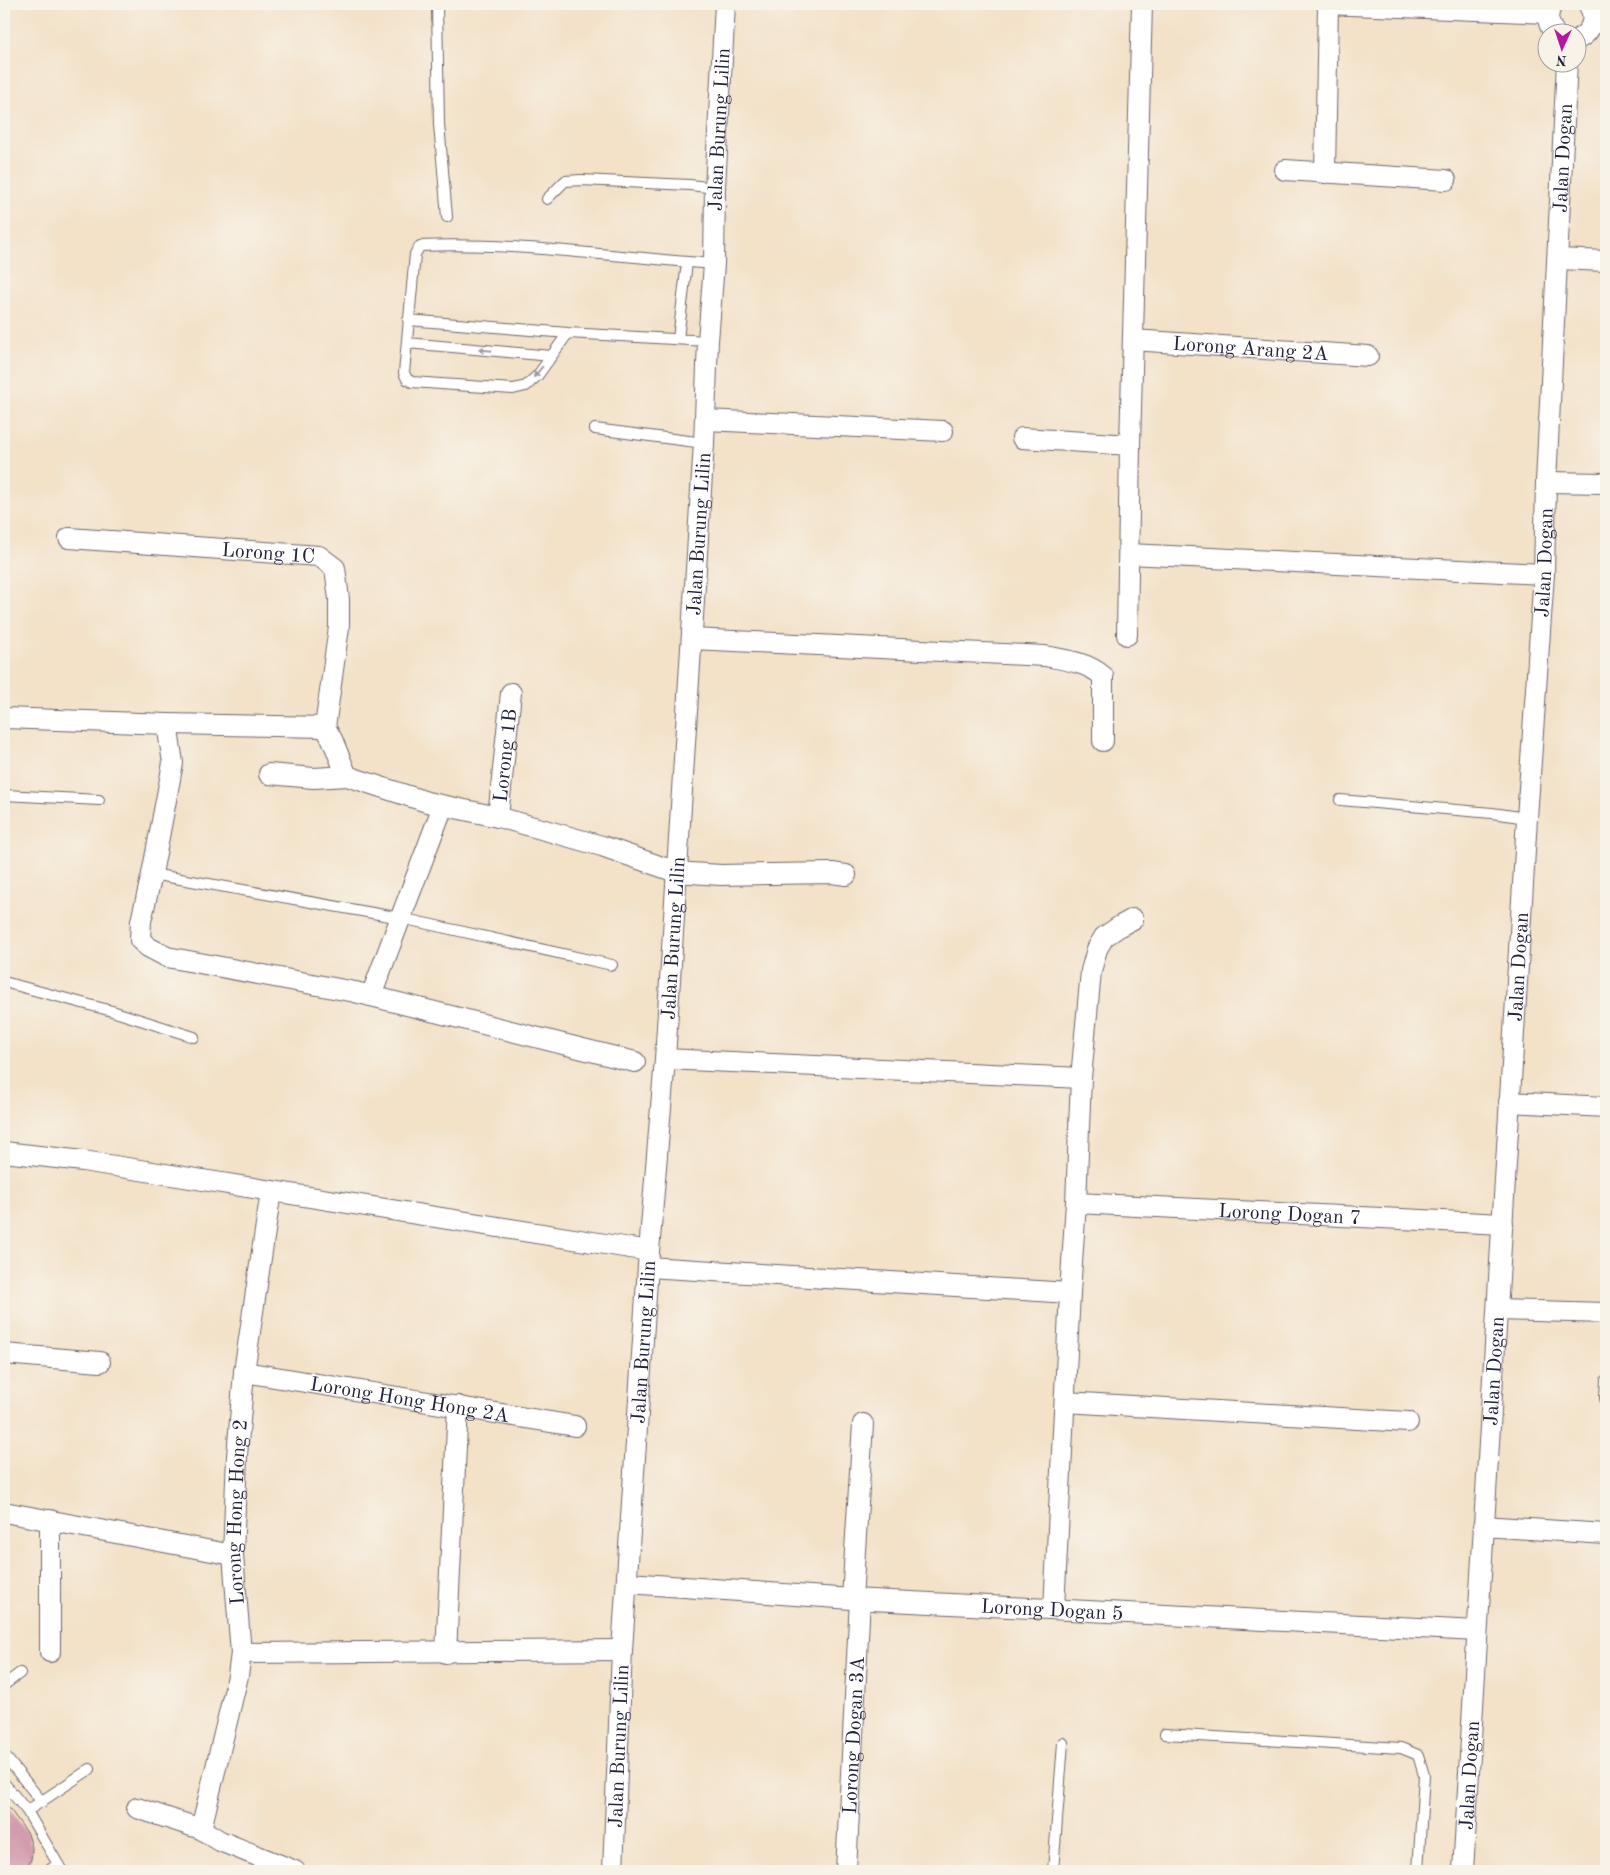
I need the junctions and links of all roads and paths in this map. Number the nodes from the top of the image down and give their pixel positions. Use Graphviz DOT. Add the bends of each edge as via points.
graph roads {
  1 [pos="437,4"];
  2 [pos="725,4"];
  3 [pos="1142,4"];
  4 [pos="1327,4"];
  5 [pos="1550,8"];
  6 [pos="1596,12"];
  7 [pos="1548,22"];
  8 [pos="1588,32"];
  9 [pos="1567,72"];
  10 [pos="1285,170"];
  11 [pos="1325,173"];
  12 [pos="1446,180"];
  13 [pos="714,188"];
  14 [pos="547,199"];
  15 [pos="447,217"];
  16 [pos="1558,259"];
  17 [pos="1606,261"];
  18 [pos="687,262"];
  19 [pos="714,264"];
  20 [pos="408,320"];
  21 [pos="568,333"];
  22 [pos="678,339"];
  23 [pos="1133,340"];
  24 [pos="708,341"];
  25 [pos="406,342"];
  26 [pos="551,356"];
  27 [pos="1368,356"];
  28 [pos="705,420"];
  29 [pos="595,429"];
  30 [pos="943,431"];
  31 [pos="1022,438"];
  32 [pos="704,443"];
  33 [pos="1130,446"];
  34 [pos="1546,482"];
  35 [pos="1606,484"];
  36 [pos="69,538"];
  37 [pos="1129,554"];
  38 [pos="1544,574"];
  39 [pos="1127,635"];
  40 [pos="692,640"];
  41 [pos="510,693"];
  42 [pos="4,718"];
  43 [pos="167,724"];
  44 [pos="325,727"];
  45 [pos="1103,741"];
  46 [pos="269,774"];
  47 [pos="347,776"];
  48 [pos="4,795"];
  49 [pos="99,800"];
  50 [pos="1340,800"];
  51 [pos="443,806"];
  52 [pos="498,817"];
  53 [pos="1527,818"];
  54 [pos="676,872"];
  55 [pos="152,874"];
  56 [pos="846,875"];
  57 [pos="401,918"];
  58 [pos="1134,919"];
  59 [pos="612,964"];
  60 [pos="4,982"];
  61 [pos="371,996"];
  62 [pos="194,1037"];
  63 [pos="664,1059"];
  64 [pos="635,1062"];
  65 [pos="1081,1078"];
  66 [pos="1509,1102"];
  67 [pos="1606,1107"];
  68 [pos="4,1152"];
  69 [pos="271,1191"];
  70 [pos="1076,1203"];
  71 [pos="1503,1224"];
  72 [pos="649,1259"];
  73 [pos="1070,1293"];
  74 [pos="1498,1310"];
  75 [pos="1606,1313"];
  76 [pos="4,1354"];
  77 [pos="100,1362"];
  78 [pos="244,1372"];
  79 [pos="1606,1380"];
  80 [pos="1606,1401"];
  81 [pos="1065,1402"];
  82 [pos="458,1406"];
  83 [pos="1408,1422"];
  84 [pos="863,1424"];
  85 [pos="575,1426"];
  86 [pos="4,1512"];
  87 [pos="50,1520"];
  88 [pos="1483,1526"];
  89 [pos="1606,1534"];
  90 [pos="233,1555"];
  91 [pos="628,1583"];
  92 [pos="856,1599"];
  93 [pos="1054,1609"];
  94 [pos="1476,1631"];
  95 [pos="622,1650"];
  96 [pos="50,1652"];
  97 [pos="446,1652"];
  98 [pos="241,1653"];
  99 [pos="20,1673"];
  100 [pos="4,1685"];
  101 [pos="1165,1734"];
  102 [pos="1063,1743"];
  103 [pos="4,1755"];
  104 [pos="90,1769"];
  105 [pos="4,1783"];
  106 [pos="42,1802"];
  107 [pos="137,1808"];
  108 [pos="27,1811"];
  109 [pos="201,1829"];
  110 [pos="60,1868"];
  111 [pos="48,1871"];
  112 [pos="295,1871"];
  113 [pos="613,1871"];
  114 [pos="846,1871"];
  115 [pos="1053,1871"];
  116 [pos="1418,1871"];
  117 [pos="1463,1871"];
  1 -- 15 [label="lane" via="439,124"];
  2 -- 13 [label="street, Jalan Burung Lilin"];
  3 -- 23 [label="street"];
  4 -- 5 [label="street"];
  4 -- 11 [label="street"];
  5 -- 7 [label="street"];
  6 -- 8 [label="street"];
  9 -- 16 [label="street, Jalan Dogan"];
  10 -- 11 [label="street"];
  11 -- 12 [label="street"];
  13 -- 14 [label="lane" via="565,180"];
  13 -- 19 [label="street, Jalan Burung Lilin"];
  16 -- 17 [label="street"];
  16 -- 34 [label="street, Jalan Dogan"];
  18 -- 19 [label="lane"];
  18 -- 20 [label="lane" via="576,250 420,246 415,254"];
  18 -- 22 [label="lane"];
  19 -- 24 [label="street, Jalan Burung Lilin"];
  20 -- 21 [label="lane"];
  20 -- 25 [label="lane"];
  21 -- 22 [label="lane"];
  21 -- 26 [label="lane"];
  22 -- 24 [label="lane"];
  23 -- 27 [label="street, Lorong Arang 2A"];
  23 -- 33 [label="street"];
  24 -- 28 [label="street, Jalan Burung Lilin"];
  26 -- 25 [label="lane, one-way"];
  26 -- 25 [label="lane, one-way" via="526,386 513,389 412,382 404,373"];
  28 -- 30 [label="street"];
  28 -- 32 [label="street, Jalan Burung Lilin"];
  29 -- 32 [label="lane"];
  31 -- 33 [label="street"];
  32 -- 40 [label="street, Jalan Burung Lilin"];
  33 -- 37 [label="street"];
  34 -- 35 [label="street"];
  34 -- 38 [label="street, Jalan Dogan"];
  36 -- 44 [label="street, Lorong 1C" via="319,556 335,568 339,599 339,627"];
  37 -- 38 [label="street"];
  37 -- 39 [label="street"];
  38 -- 53 [label="street, Jalan Dogan"];
  40 -- 45 [label="street" via="1046,656 1071,661 1093,668 1103,676"];
  40 -- 54 [label="street, Jalan Burung Lilin"];
  41 -- 52 [label="street, Lorong 1B"];
  42 -- 43 [label="street"];
  43 -- 44 [label="street"];
  43 -- 55 [label="street" via="173,763"];
  44 -- 47 [label="street"];
  46 -- 47 [label="street" via="314,778"];
  47 -- 51 [label="street"];
  48 -- 49 [label="lane"];
  50 -- 53 [label="lane"];
  51 -- 52 [label="street"];
  51 -- 57 [label="street"];
  52 -- 54 [label="street" via="602,846"];
  53 -- 66 [label="street, Jalan Dogan"];
  54 -- 56 [label="street" via="721,876"];
  54 -- 63 [label="street, Jalan Burung Lilin"];
  55 -- 57 [label="lane"];
  55 -- 61 [label="street" via="141,921 140,940 148,947 167,957"];
  57 -- 59 [label="lane"];
  57 -- 61 [label="street"];
  58 -- 65 [label="street" via="1104,937 1097,949 1091,971"];
  60 -- 62 [label="lane"];
  61 -- 64 [label="street"];
  63 -- 65 [label="street"];
  63 -- 72 [label="street, Jalan Burung Lilin"];
  65 -- 70 [label="street"];
  66 -- 67 [label="street"];
  66 -- 71 [label="street, Jalan Dogan"];
  68 -- 69 [label="street" via="83,1160"];
  69 -- 72 [label="street"];
  69 -- 78 [label="street, Lorong Hong Hong 2"];
  70 -- 71 [label="street, Lorong Dogan 7"];
  70 -- 73 [label="street"];
  71 -- 74 [label="street, Jalan Dogan"];
  72 -- 73 [label="street"];
  72 -- 91 [label="street, Jalan Burung Lilin"];
  73 -- 81 [label="street"];
  74 -- 75 [label="street"];
  74 -- 88 [label="street, Jalan Dogan"];
  76 -- 77 [label="street"];
  78 -- 82 [label="street, Lorong Hong Hong 2A"];
  78 -- 90 [label="street, Lorong Hong Hong 2"];
  79 -- 80 [label="lane"];
  81 -- 83 [label="street"];
  81 -- 93 [label="street"];
  82 -- 85 [label="street, Lorong Hong Hong 2A"];
  82 -- 97 [label="street"];
  84 -- 92 [label="street, Lorong Dogan 3A"];
  86 -- 87 [label="street"];
  87 -- 90 [label="street"];
  87 -- 96 [label="street"];
  88 -- 89 [label="street"];
  88 -- 94 [label="street, Jalan Dogan"];
  90 -- 98 [label="street, Lorong Hong Hong 2"];
  91 -- 92 [label="street, Lorong Dogan 5"];
  91 -- 95 [label="street, Jalan Burung Lilin"];
  92 -- 93 [label="street, Lorong Dogan 5"];
  92 -- 114 [label="street, Lorong Dogan 3A"];
  93 -- 94 [label="street, Lorong Dogan 5"];
  94 -- 117 [label="street, Jalan Dogan"];
  95 -- 97 [label="street"];
  95 -- 113 [label="street, Jalan Burung Lilin"];
  97 -- 98 [label="street"];
  98 -- 109 [label="street, Lorong Hong Hong 2"];
  99 -- 100 [label="lane"];
  101 -- 116 [label="lane" via="1401,1748 1418,1755 1424,1775"];
  102 -- 115 [label="lane"];
  103 -- 106 [label="lane"];
  104 -- 106 [label="lane"];
  105 -- 108 [label="lane"];
  106 -- 108 [label="lane"];
  107 -- 109 [label="street"];
  108 -- 110 [label="lane"];
  109 -- 112 [label="street" via="220,1841"];
  110 -- 111 [label="lane"];
}
